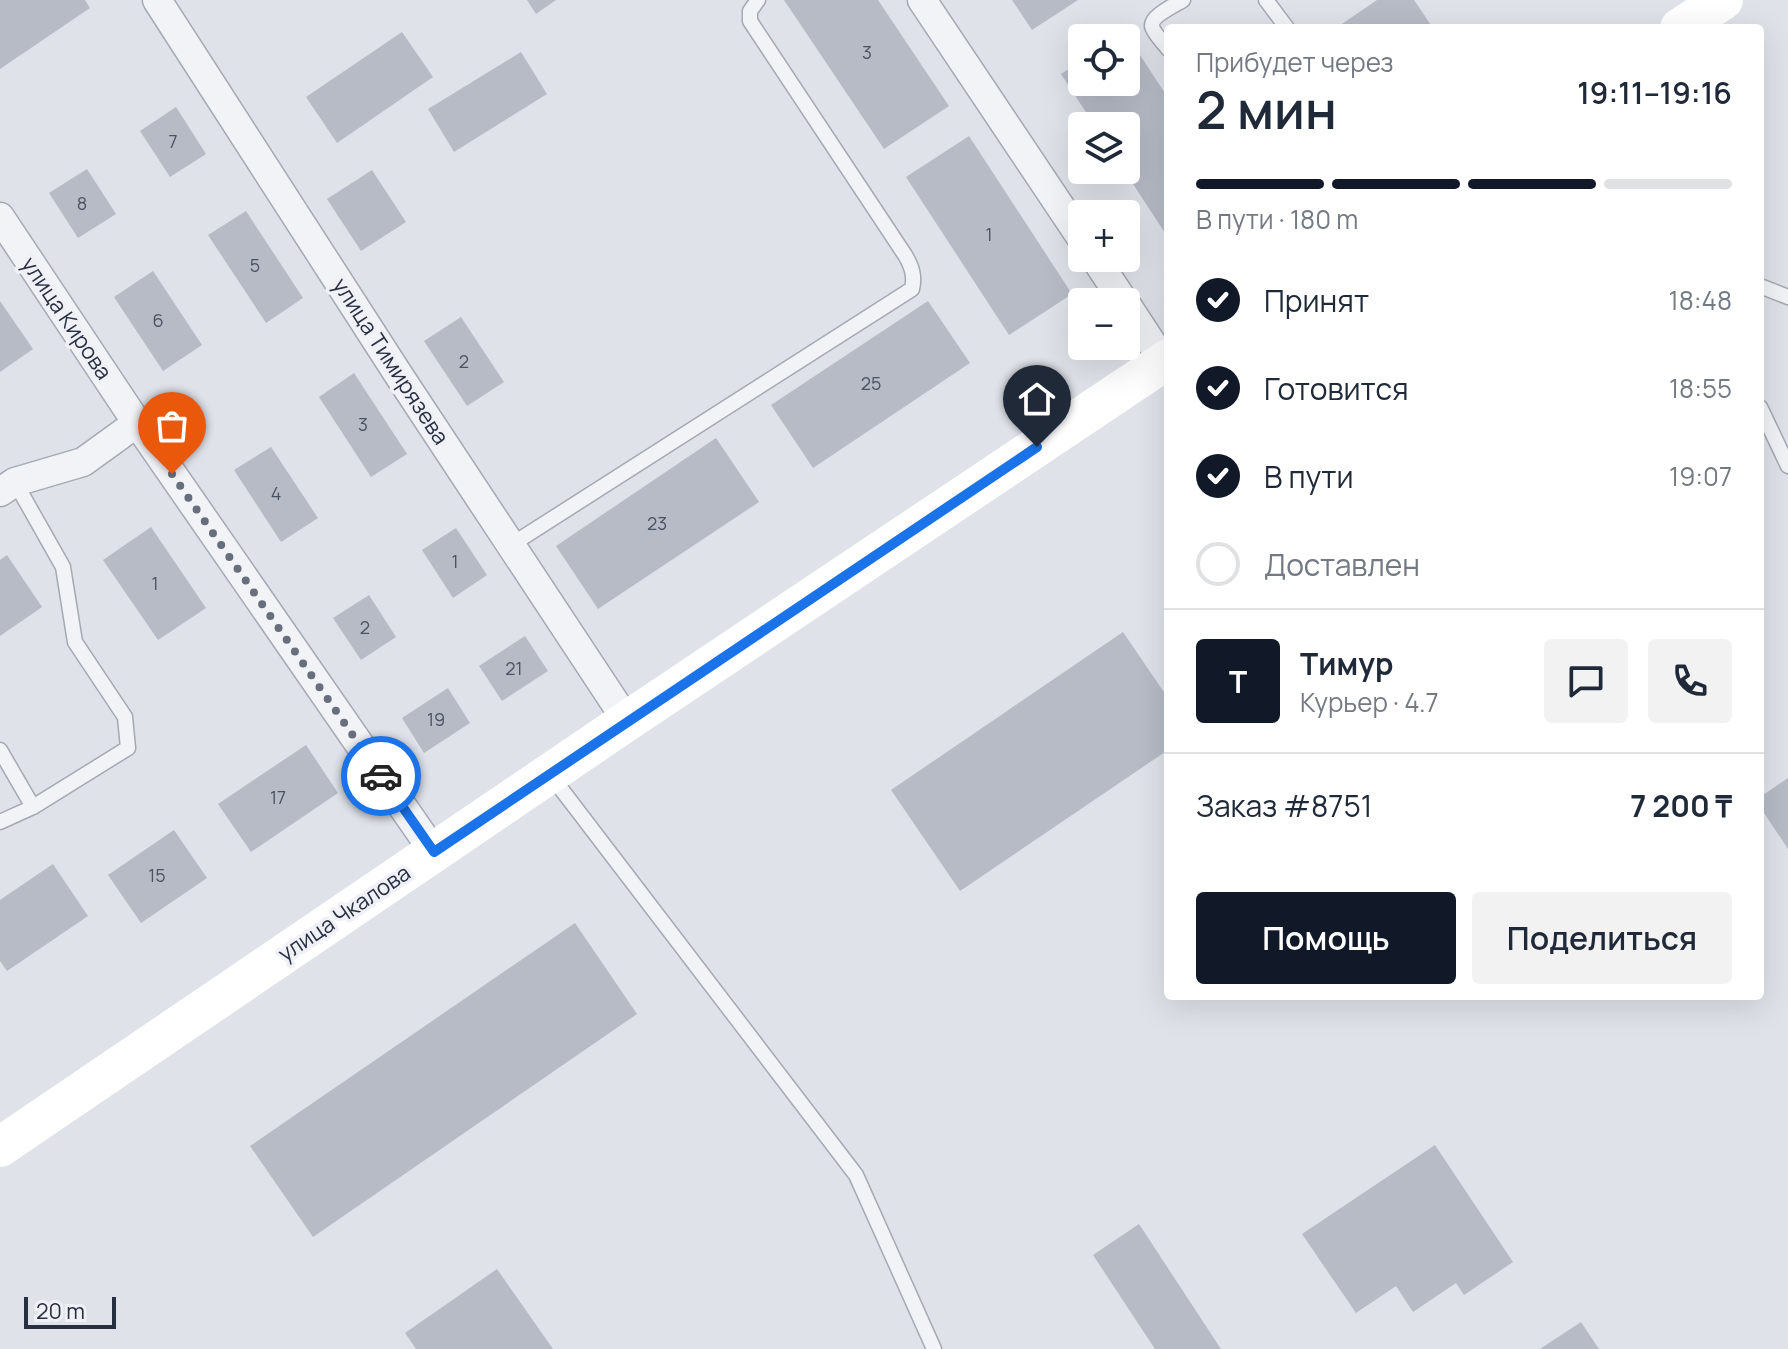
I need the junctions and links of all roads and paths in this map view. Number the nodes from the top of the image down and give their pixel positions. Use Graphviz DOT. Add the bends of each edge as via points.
graph roads {
  1 [pos="157,0"];
  2 [pos="758,0"];
  3 [pos="922,0"];
  4 [pos="1183,0"];
  5 [pos="1266,0"];
  6 [pos="1723,0"];
  7 [pos="1284,24"];
  8 [pos="1686,24"];
  9 [pos="1164,44"];
  10 [pos="0,217"];
  11 [pos="1068,218"];
  12 [pos="1764,288"];
  13 [pos="1788,297"];
  14 [pos="1140,324"];
  15 [pos="1164,357"];
  16 [pos="1164,361"];
  17 [pos="1764,415"];
  18 [pos="137,423"];
  19 [pos="1788,466"];
  20 [pos="7,487"];
  21 [pos="511,545"];
  22 [pos="627,721"];
  23 [pos="0,750"];
  24 [pos="550,774"];
  25 [pos="33,807"];
  26 [pos="0,822"];
  27 [pos="434,852"];
  28 [pos="0,1147"];
  29 [pos="934,1349"];
  1 -- 21 [label="street, улица Тимирязева"];
  2 -- 21 [label="lane" via="750,21 905,255 912,267 912,289"];
  3 -- 11 [label="street"];
  4 -- 9 [label="lane" via="1152,22"];
  5 -- 7 [label="lane"];
  6 -- 8 [label="main road"];
  10 -- 18 [label="street, улица Кирова"];
  12 -- 13 [label="lane"];
  14 -- 15 [label="street"];
  16 -- 22 [label="main road, улица Чкалова"];
  17 -- 19 [label="lane"];
  18 -- 20 [label="street" via="83,462"];
  18 -- 27 [label="street, улица Кирова"];
  20 -- 25 [label="lane" via="63,567 75,642 125,717 128,748"];
  21 -- 22 [label="street, улица Тимирязева"];
  22 -- 24 [label="main road, улица Чкалова"];
  23 -- 25 [label="lane"];
  24 -- 27 [label="main road, улица Чкалова"];
  24 -- 29 [label="lane" via="856,1175"];
  25 -- 26 [label="lane"];
  27 -- 28 [label="main road, улица Чкалова"];
}
